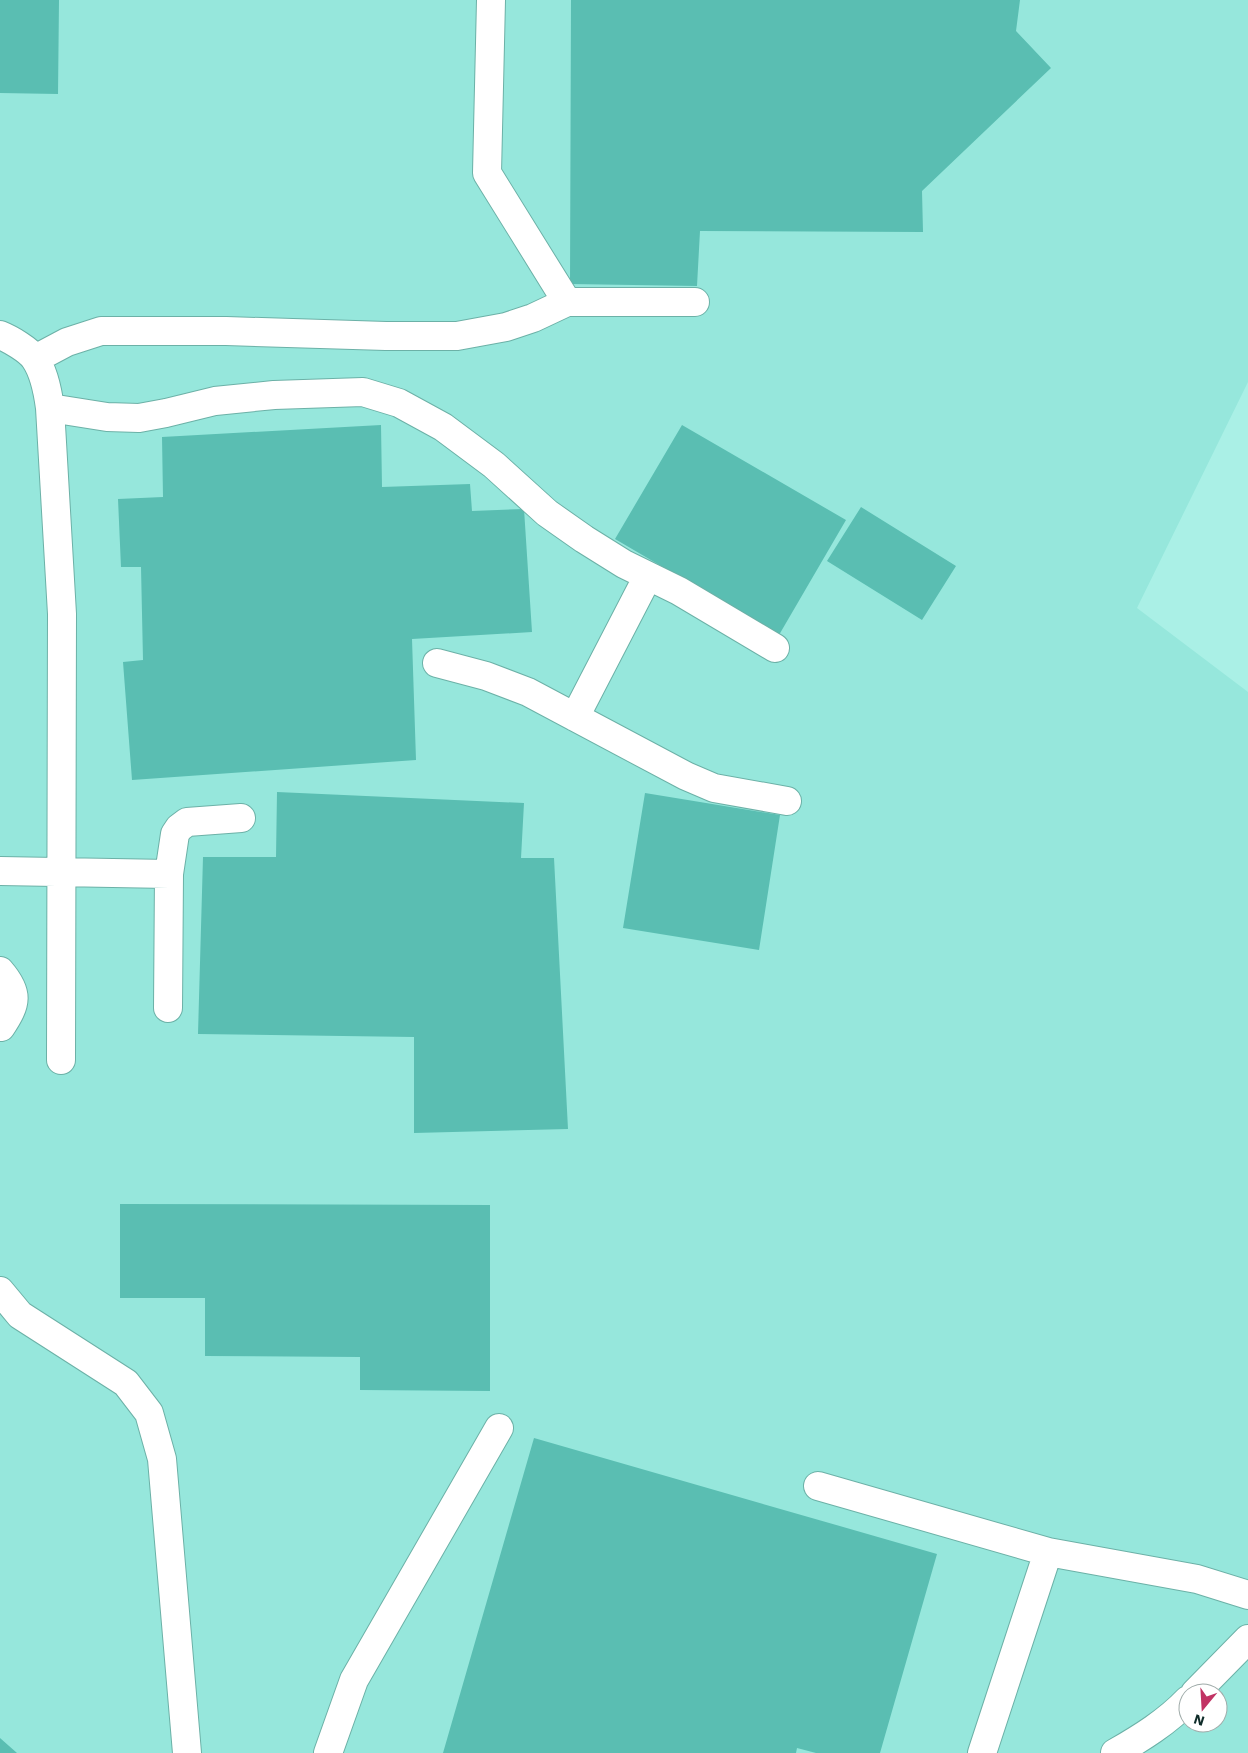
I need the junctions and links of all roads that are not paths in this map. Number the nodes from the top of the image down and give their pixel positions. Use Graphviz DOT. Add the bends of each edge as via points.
graph roads {
  1 [pos="491,0"];
  2 [pos="567,302"];
  3 [pos="695,302"];
  4 [pos="0,335"];
  5 [pos="35,359"];
  6 [pos="50,408"];
  7 [pos="648,576"];
  8 [pos="775,648"];
  9 [pos="437,663"];
  10 [pos="575,717"];
  11 [pos="787,800"];
  12 [pos="241,818"];
  13 [pos="0,871"];
  14 [pos="61,872"];
  15 [pos="169,874"];
  16 [pos="0,971"];
  17 [pos="168,1008"];
  18 [pos="1,1027"];
  19 [pos="61,1060"];
  20 [pos="0,1292"];
  21 [pos="499,1428"];
  22 [pos="818,1486"];
  23 [pos="1048,1552"];
  24 [pos="1248,1595"];
  25 [pos="1248,1638"];
  26 [pos="1205,1683"];
  27 [pos="1178,1710"];
  28 [pos="187,1753"];
  29 [pos="328,1753"];
  30 [pos="982,1753"];
  31 [pos="1115,1753"];
  1 -- 2 [label="street" via="487,173"];
  2 -- 3 [label="street"];
  2 -- 5 [label="street" via="506,327 457,336 101,331 67,342"];
  4 -- 5 [label="street"];
  5 -- 6 [label="street"];
  6 -- 7 [label="street" via="107,417 139,418 215,401 363,392 399,403 443,428 494,465 546,513"];
  6 -- 14 [label="street" via="62,614"];
  7 -- 8 [label="street"];
  7 -- 10 [label="street"];
  9 -- 10 [label="street" via="528,692"];
  10 -- 11 [label="street" via="714,788"];
  12 -- 15 [label="street" via="187,822 179,828 175,834"];
  13 -- 14 [label="street"];
  14 -- 15 [label="street"];
  14 -- 19 [label="street"];
  15 -- 17 [label="street"];
  16 -- 18 [label="street" via="11,984 14,997 9,1015"];
  20 -- 28 [label="street" via="20,1315 126,1383 149,1413 162,1459"];
  21 -- 29 [label="street" via="354,1680"];
  22 -- 23 [label="street"];
  23 -- 24 [label="street" via="1197,1579"];
  23 -- 30 [label="street"];
  25 -- 26 [label="street"];
  27 -- 31 [label="street" via="1143,1737"];
}
